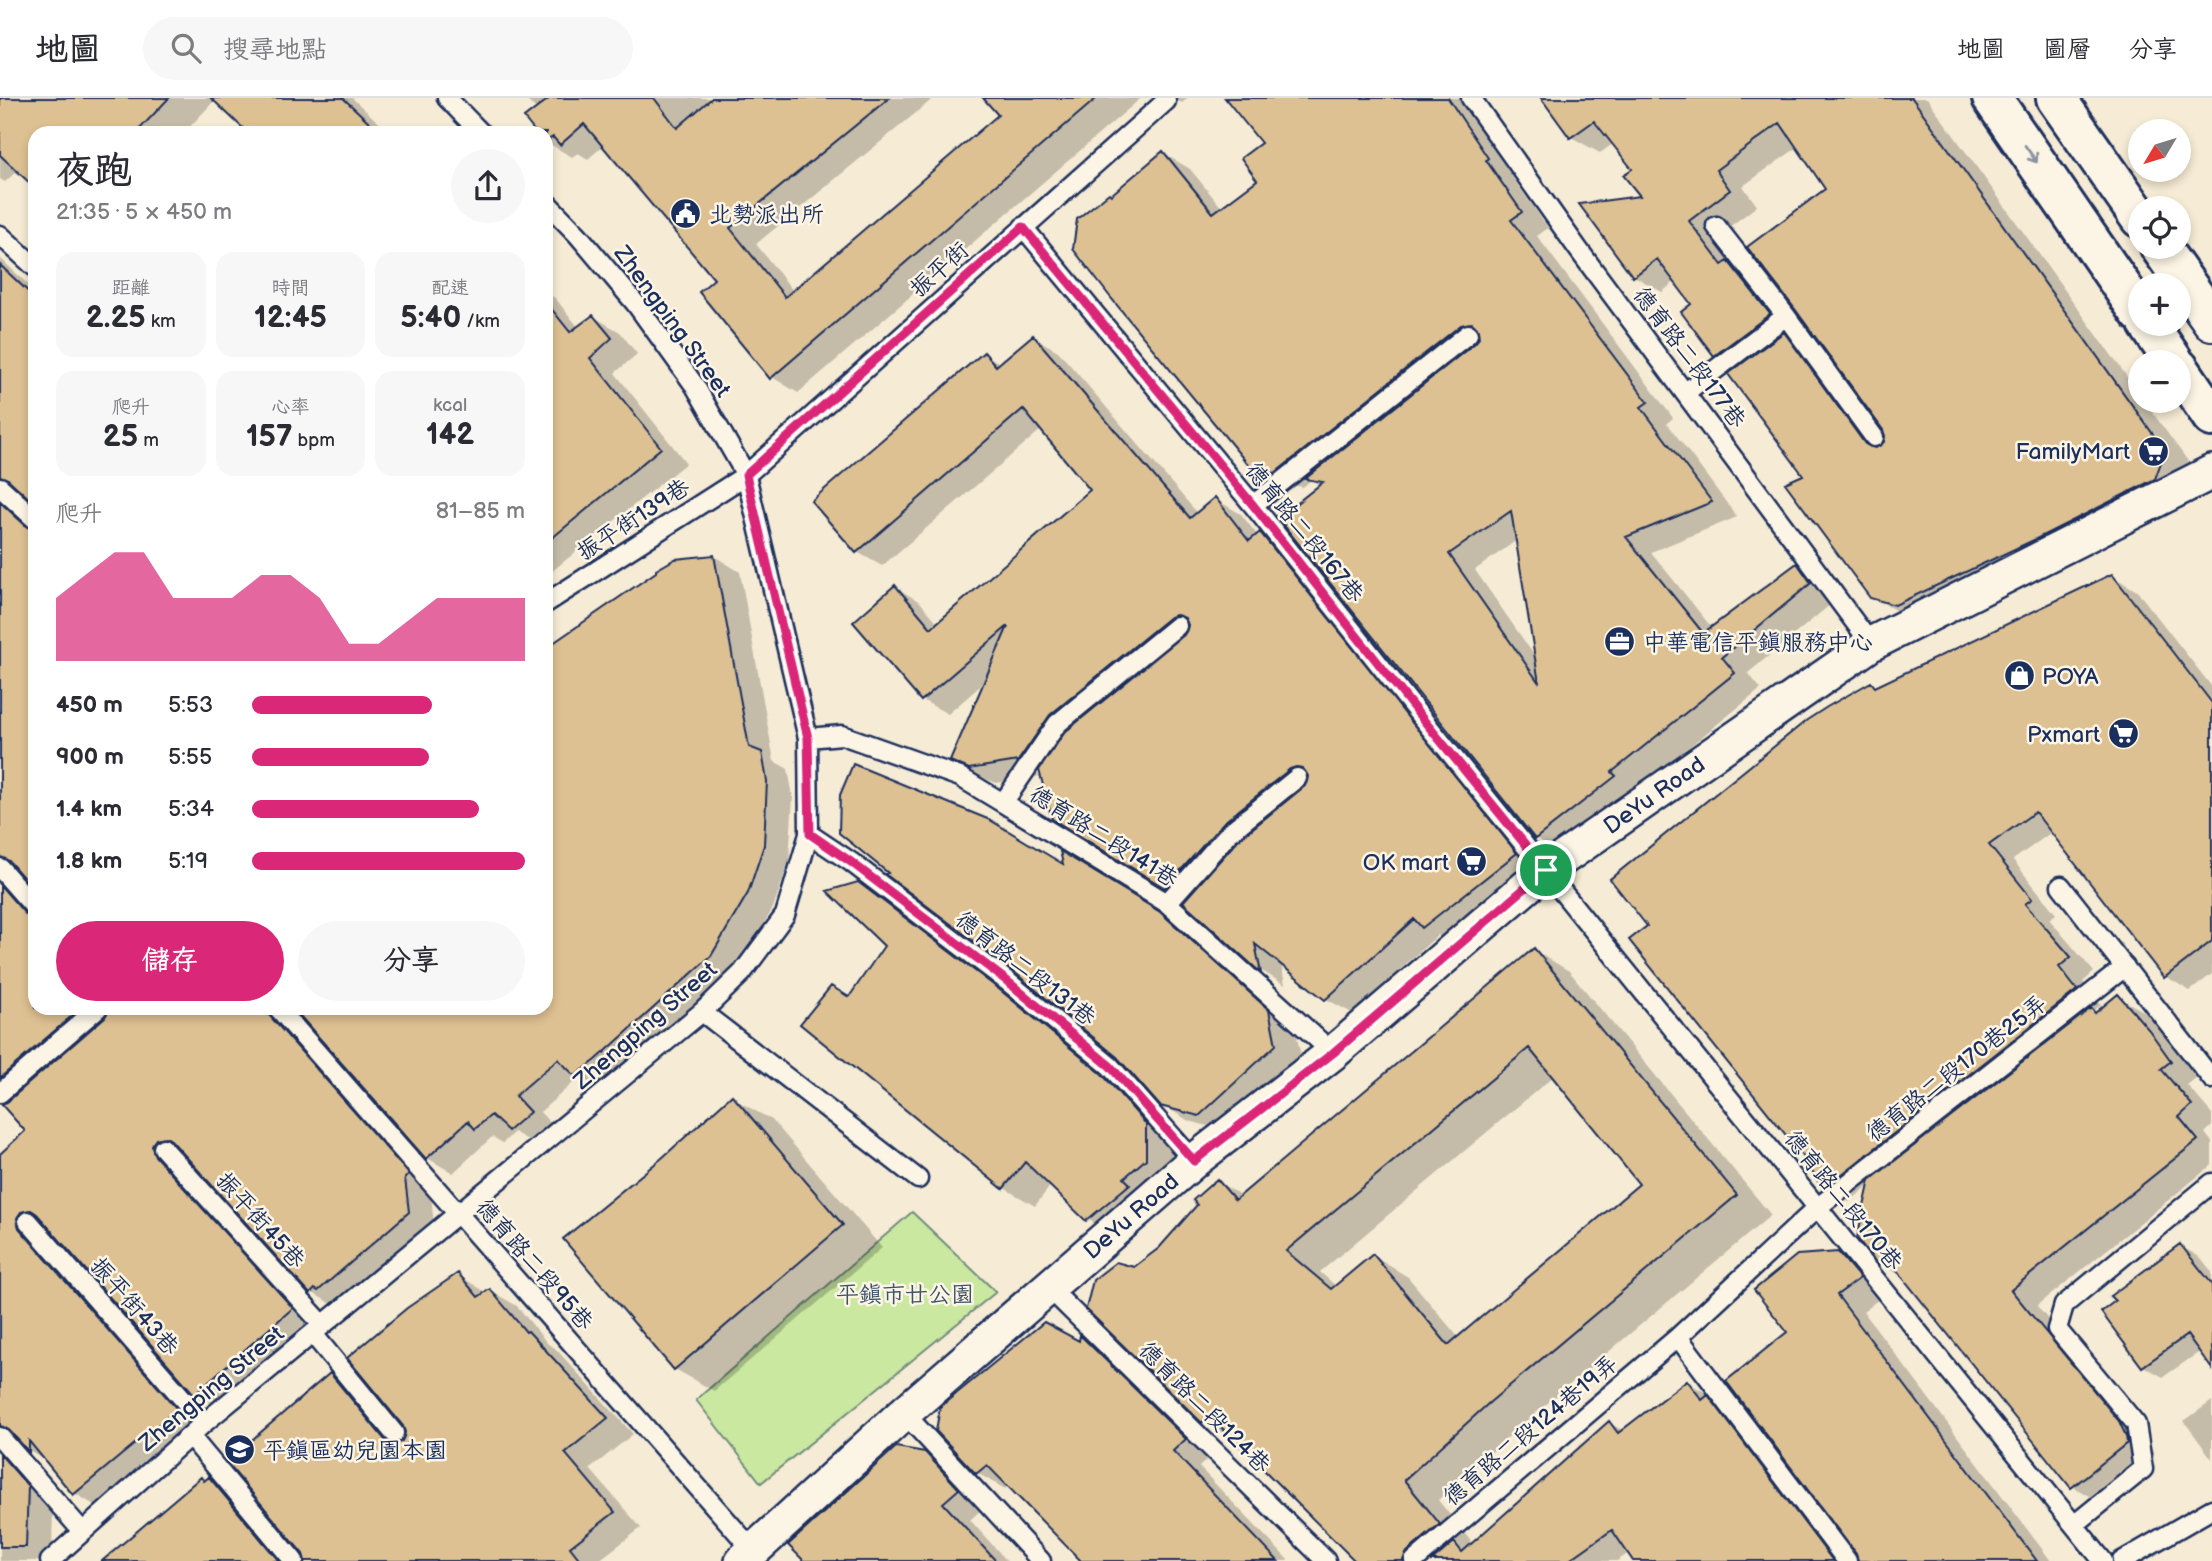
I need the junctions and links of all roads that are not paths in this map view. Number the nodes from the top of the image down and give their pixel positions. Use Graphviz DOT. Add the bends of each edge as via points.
graph roads {
  1 [pos="447,98"];
  2 [pos="1471,98"];
  3 [pos="1992,98"];
  4 [pos="2056,98"];
  5 [pos="1166,101"];
  6 [pos="474,126"];
  7 [pos="2128,201"];
  8 [pos="553,209"];
  9 [pos="1716,226"];
  10 [pos="1023,227"];
  11 [pos="0,234"];
  12 [pos="2168,259"];
  13 [pos="28,260"];
  14 [pos="2128,296"];
  15 [pos="1786,316"];
  16 [pos="2212,321"];
  17 [pos="1468,334"];
  18 [pos="2191,385"];
  19 [pos="1686,392"];
  20 [pos="2212,416"];
  21 [pos="1874,437"];
  22 [pos="2212,472"];
  23 [pos="746,475"];
  24 [pos="0,487"];
  25 [pos="1253,505"];
  26 [pos="28,513"];
  27 [pos="553,599"];
  28 [pos="1177,626"];
  29 [pos="1871,644"];
  30 [pos="808,738"];
  31 [pos="1297,778"];
  32 [pos="1003,803"];
  33 [pos="810,834"];
  34 [pos="0,868"];
  35 [pos="1546,870"];
  36 [pos="2061,886"];
  37 [pos="28,900"];
  38 [pos="1167,903"];
  39 [pos="2125,967"];
  40 [pos="702,1012"];
  41 [pos="90,1015"];
  42 [pos="284,1015"];
  43 [pos="1333,1053"];
  44 [pos="2212,1079"];
  45 [pos="0,1093"];
  46 [pos="163,1148"];
  47 [pos="1194,1161"];
  48 [pos="918,1179"];
  49 [pos="2212,1184"];
  50 [pos="1818,1207"];
  51 [pos="458,1214"];
  52 [pos="28,1221"];
  53 [pos="1049,1289"];
  54 [pos="318,1329"];
  55 [pos="1678,1337"];
  56 [pos="904,1413"];
  57 [pos="204,1423"];
  58 [pos="394,1433"];
  59 [pos="190,1436"];
  60 [pos="0,1437"];
  61 [pos="2212,1509"];
  62 [pos="2074,1525"];
  63 [pos="82,1531"];
  64 [pos="753,1558"];
  65 [pos="50,1561"];
  66 [pos="294,1561"];
  67 [pos="1041,1561"];
  68 [pos="1326,1561"];
  69 [pos="1414,1561"];
  70 [pos="1847,1561"];
  71 [pos="2103,1561"];
  72 [pos="2122,1561"];
  1 -- 6 [label="lane"];
  2 -- 19 [label="lane, 德育路二段177巷"];
  3 -- 14 [label="main road, one-way"];
  4 -- 7 [label="main road"];
  5 -- 10 [label="lane, 振平街"];
  8 -- 23 [label="lane, Zhengping Street" via="636,304 695,386"];
  9 -- 15 [label="lane"];
  10 -- 23 [label="lane, 振平街"];
  10 -- 25 [label="lane, 德育路二段167巷"];
  11 -- 13 [label="lane"];
  12 -- 16 [label="main road"];
  15 -- 19 [label="lane"];
  15 -- 21 [label="lane"];
  17 -- 25 [label="lane"];
  18 -- 20 [label="main road"];
  19 -- 29 [label="lane, 德育路二段177巷"];
  22 -- 29 [label="street, DeYu Road"];
  23 -- 27 [label="lane, 振平街139巷"];
  23 -- 30 [label="lane, Zhengping Street"];
  24 -- 26 [label="lane"];
  25 -- 35 [label="lane, 德育路二段167巷"];
  28 -- 32 [label="lane" via="1057,724"];
  29 -- 35 [label="street, DeYu Road"];
  30 -- 32 [label="lane, 德育路二段141巷" via="842,736 960,777"];
  30 -- 33 [label="lane, Zhengping Street"];
  31 -- 38 [label="lane" via="1230,832"];
  32 -- 38 [label="lane, 德育路二段141巷"];
  33 -- 40 [label="lane, Zhengping Street" via="785,915 742,973"];
  33 -- 47 [label="lane, 德育路二段131巷" via="996,973 1110,1066"];
  34 -- 37 [label="lane"];
  35 -- 43 [label="street, DeYu Road"];
  35 -- 50 [label="lane, 德育路二段170巷"];
  36 -- 39 [label="lane"];
  38 -- 43 [label="lane, 德育路二段141巷"];
  39 -- 44 [label="lane"];
  39 -- 50 [label="lane, 德育路二段170巷25弄"];
  40 -- 48 [label="lane"];
  40 -- 51 [label="lane, Zhengping Street"];
  41 -- 45 [label="lane"];
  42 -- 51 [label="lane, 德育路二段95巷"];
  43 -- 47 [label="street, DeYu Road"];
  46 -- 54 [label="lane, 振平街45巷"];
  47 -- 53 [label="street, DeYu Road"];
  49 -- 62 [label="lane" via="2064,1305 2057,1329 2136,1424 2143,1469"];
  50 -- 55 [label="lane, 德育路二段170巷25弄"];
  50 -- 62 [label="lane, 德育路二段170巷"];
  51 -- 54 [label="lane, Zhengping Street"];
  51 -- 64 [label="lane, 德育路二段95巷"];
  52 -- 57 [label="lane, 振平街43巷"];
  53 -- 56 [label="street, DeYu Road"];
  53 -- 68 [label="lane, 德育路二段124巷"];
  54 -- 57 [label="lane, Zhengping Street"];
  54 -- 58 [label="lane, 振平街45巷"];
  55 -- 69 [label="lane, 德育路二段124巷19弄"];
  55 -- 70 [label="lane"];
  56 -- 64 [label="street, DeYu Road"];
  56 -- 67 [label="lane"];
  57 -- 59 [label="lane, Zhengping Street"];
  59 -- 63 [label="lane, Zhengping Street"];
  59 -- 66 [label="lane"];
  60 -- 63 [label="lane"];
  61 -- 72 [label="lane"];
  62 -- 71 [label="lane, 德育路二段170巷"];
  63 -- 65 [label="lane, Zhengping Street"];
}
